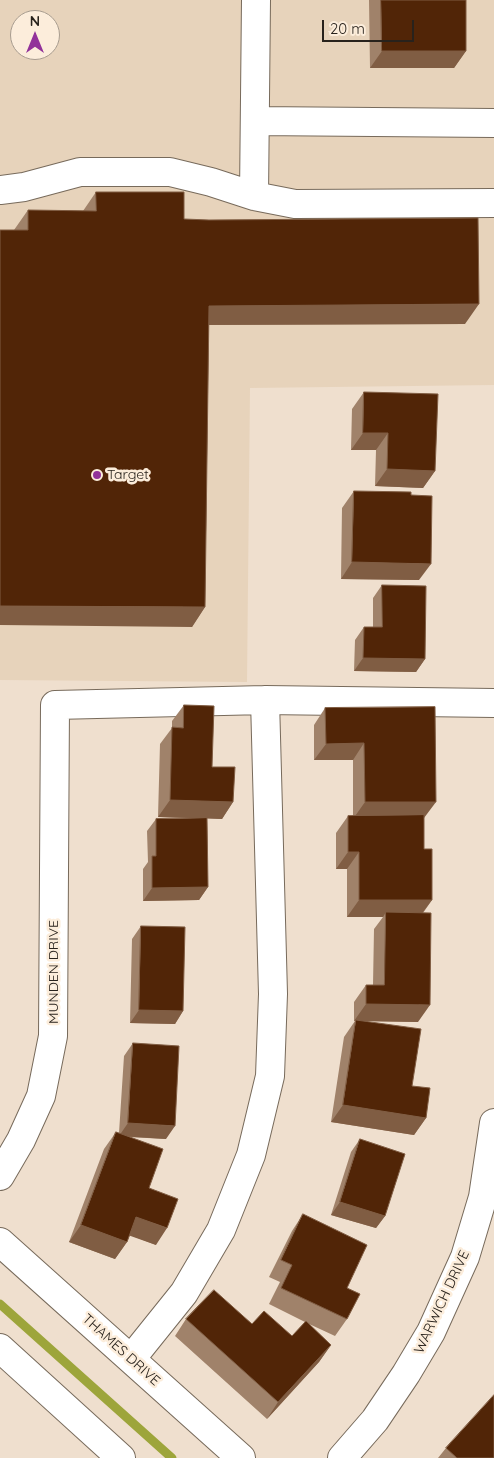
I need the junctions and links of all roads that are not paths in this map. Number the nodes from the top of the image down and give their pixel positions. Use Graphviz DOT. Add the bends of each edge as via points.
graph roads {
  1 [pos="256,0"];
  2 [pos="255,121"];
  3 [pos="494,122"];
  4 [pos="0,190"];
  5 [pos="254,196"];
  6 [pos="494,203"];
  7 [pos="265,700"];
  8 [pos="494,703"];
  9 [pos="494,1124"];
  10 [pos="0,1176"];
  11 [pos="0,1242"];
  12 [pos="0,1348"];
  13 [pos="131,1359"];
  14 [pos="121,1458"];
  15 [pos="241,1458"];
  16 [pos="342,1458"];
  1 -- 2 [label="street"];
  2 -- 3 [label="street"];
  2 -- 5 [label="street"];
  4 -- 5 [label="street" via="80,172 170,172"];
  5 -- 6 [label="street" via="295,204"];
  7 -- 8 [label="street"];
  7 -- 10 [label="street, MUNDEN DRIVE" via="55,704 53,1036 41,1096 22,1140"];
  7 -- 13 [label="street" via="273,994 270,1076 251,1155 221,1230 184,1293"];
  9 -- 16 [label="street, WARWICH DRIVE" via="483,1197 465,1257 431,1332 375,1420"];
  11 -- 13 [label="street, THAMES DRIVE"];
  12 -- 14 [label="street"];
  13 -- 15 [label="street, THAMES DRIVE"];
}
